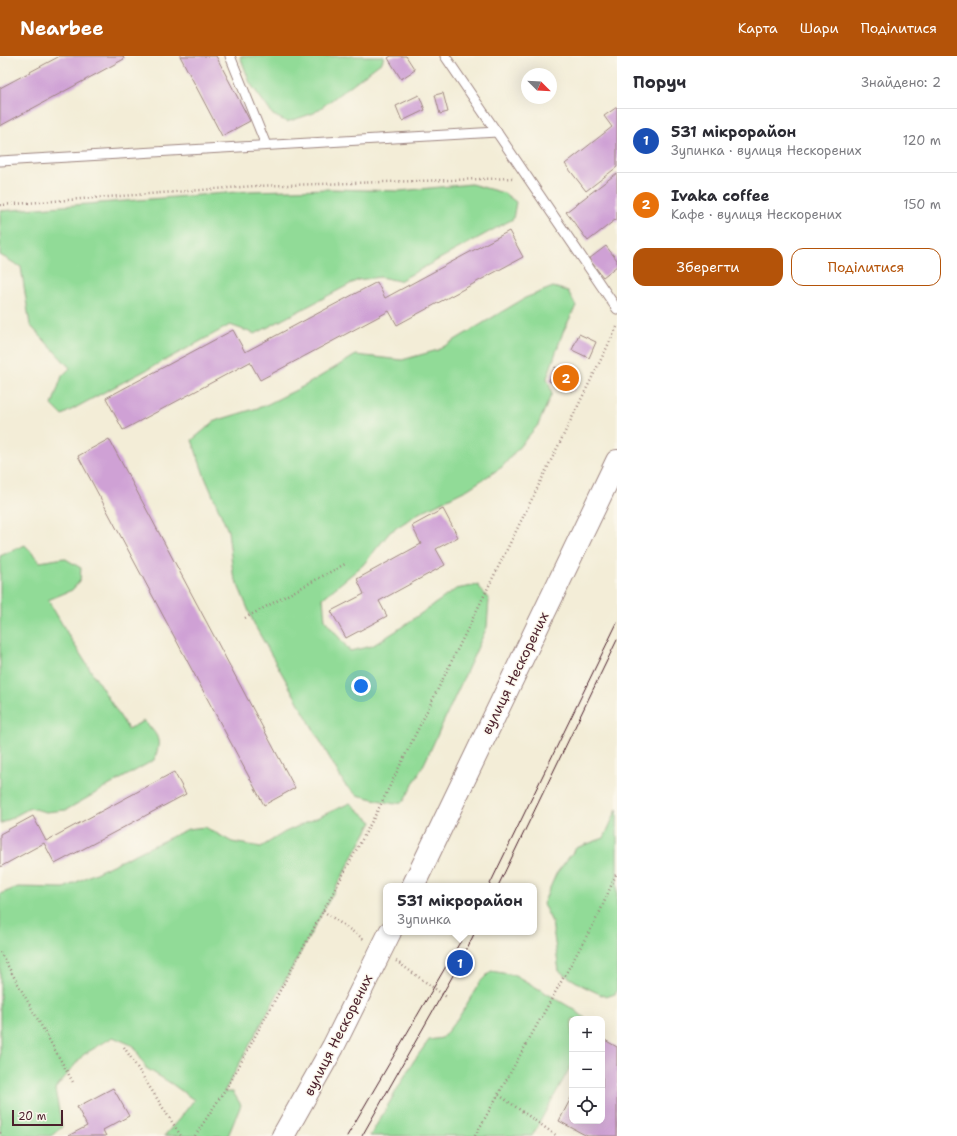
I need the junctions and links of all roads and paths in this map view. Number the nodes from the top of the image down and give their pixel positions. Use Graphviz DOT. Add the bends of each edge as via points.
graph roads {
  1 [pos="230,56"];
  2 [pos="445,56"];
  3 [pos="497,132"];
  4 [pos="266,145"];
  5 [pos="0,161"];
  6 [pos="529,178"];
  7 [pos="0,205"];
  8 [pos="617,309"];
  9 [pos="617,327"];
  10 [pos="617,461"];
  11 [pos="345,564"];
  12 [pos="245,618"];
  13 [pos="617,872"];
  14 [pos="413,883"];
  15 [pos="323,911"];
  16 [pos="389,935"];
  17 [pos="365,940"];
  18 [pos="0,952"];
  19 [pos="396,961"];
  20 [pos="448,998"];
  21 [pos="124,1048"];
  22 [pos="74,1084"];
  23 [pos="498,1094"];
  24 [pos="3,1131"];
  25 [pos="0,1133"];
  26 [pos="181,1136"];
  27 [pos="195,1136"];
  28 [pos="283,1136"];
  29 [pos="475,1136"];
  30 [pos="557,1136"];
  1 -- 4 [label="lane"];
  2 -- 3 [label="lane"];
  3 -- 4 [label="lane"];
  3 -- 6 [label="lane"];
  4 -- 5 [label="lane"];
  6 -- 7 [label="path" via="255,186"];
  6 -- 8 [label="lane"];
  9 -- 15 [label="path" via="378,810"];
  10 -- 14 [label="main road, вулиця Нескорених"];
  11 -- 12 [label="path"];
  13 -- 23 [label="path" via="599,914"];
  15 -- 17 [label="path"];
  15 -- 27 [label="path" via="232,1079"];
  16 -- 28 [label="main road, вулиця Нескорених" via="333,1047"];
  18 -- 22 [label="path"];
  19 -- 20 [label="path"];
  21 -- 26 [label="path"];
  23 -- 29 [label="path"];
  23 -- 30 [label="path"];
  24 -- 25 [label="path"];
}
